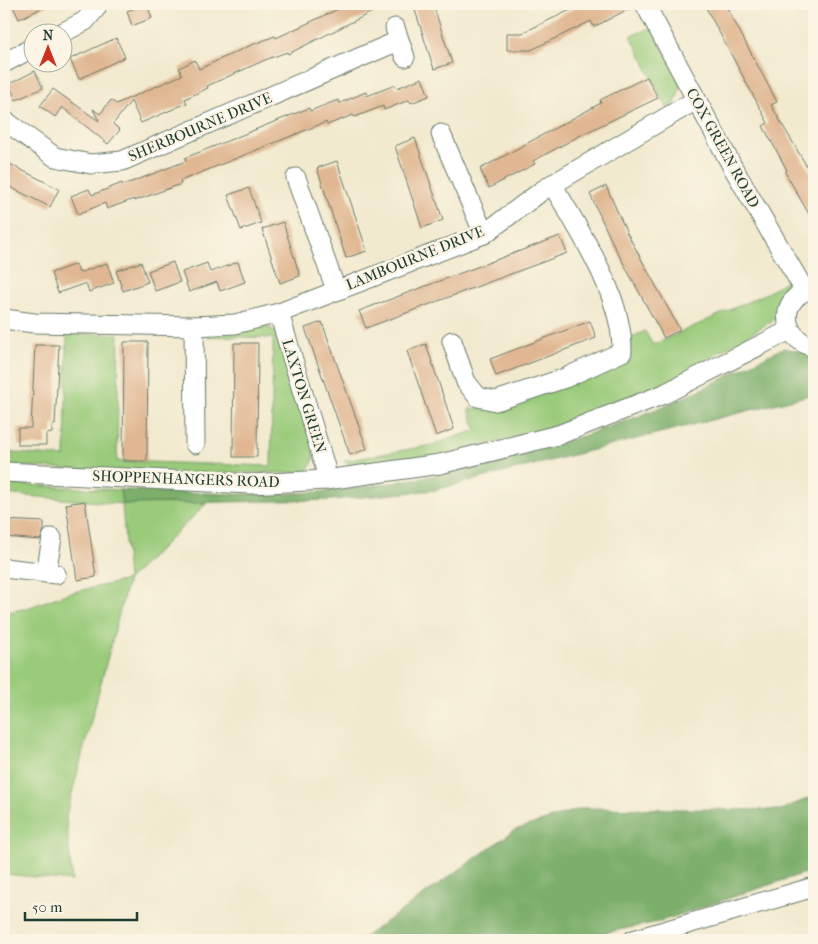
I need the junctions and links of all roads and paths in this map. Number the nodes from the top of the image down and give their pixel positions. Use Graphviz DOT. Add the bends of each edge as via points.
graph roads {
  1 [pos="645,4"];
  2 [pos="96,8"];
  3 [pos="72,28"];
  4 [pos="399,42"];
  5 [pos="22,53"];
  6 [pos="4,63"];
  7 [pos="696,100"];
  8 [pos="4,120"];
  9 [pos="441,134"];
  10 [pos="296,178"];
  11 [pos="552,184"];
  12 [pos="484,234"];
  13 [pos="809,289"];
  14 [pos="336,290"];
  15 [pos="279,313"];
  16 [pos="4,319"];
  17 [pos="194,326"];
  18 [pos="790,330"];
  19 [pos="452,342"];
  20 [pos="814,347"];
  21 [pos="195,444"];
  22 [pos="4,472"];
  23 [pos="326,480"];
  24 [pos="52,538"];
  25 [pos="4,568"];
  26 [pos="814,887"];
  27 [pos="633,940"];
  1 -- 7 [label="street, COX GREEN ROAD"];
  2 -- 3 [label="street" via="85,21"];
  4 -- 8 [label="street, SHERBOURNE DRIVE" via="122,161 91,164 55,157"];
  5 -- 6 [label="street"];
  7 -- 11 [label="street, LAMBOURNE DRIVE"];
  7 -- 13 [label="street, COX GREEN ROAD" via="732,166"];
  9 -- 12 [label="street" via="458,153"];
  10 -- 14 [label="street"];
  11 -- 12 [label="street, LAMBOURNE DRIVE"];
  11 -- 19 [label="street" via="584,238 610,294 623,332 622,352 565,378 496,401 478,396 466,382"];
  12 -- 14 [label="street, LAMBOURNE DRIVE"];
  13 -- 18 [label="street" via="797,296 788,312"];
  14 -- 15 [label="street, LAMBOURNE DRIVE"];
  15 -- 17 [label="street, LAMBOURNE DRIVE" via="234,324"];
  15 -- 23 [label="street, LAXTON GREEN" via="325,467"];
  16 -- 17 [label="street, LAMBOURNE DRIVE" via="34,323"];
  17 -- 21 [label="street"];
  18 -- 20 [label="street" via="804,344"];
  18 -- 23 [label="street, SHOPPENHANGERS ROAD" via="664,394 558,435 440,464"];
  22 -- 23 [label="street, SHOPPENHANGERS ROAD" via="250,484"];
  24 -- 25 [label="street" via="51,573"];
  26 -- 27 [label="street"];
}
